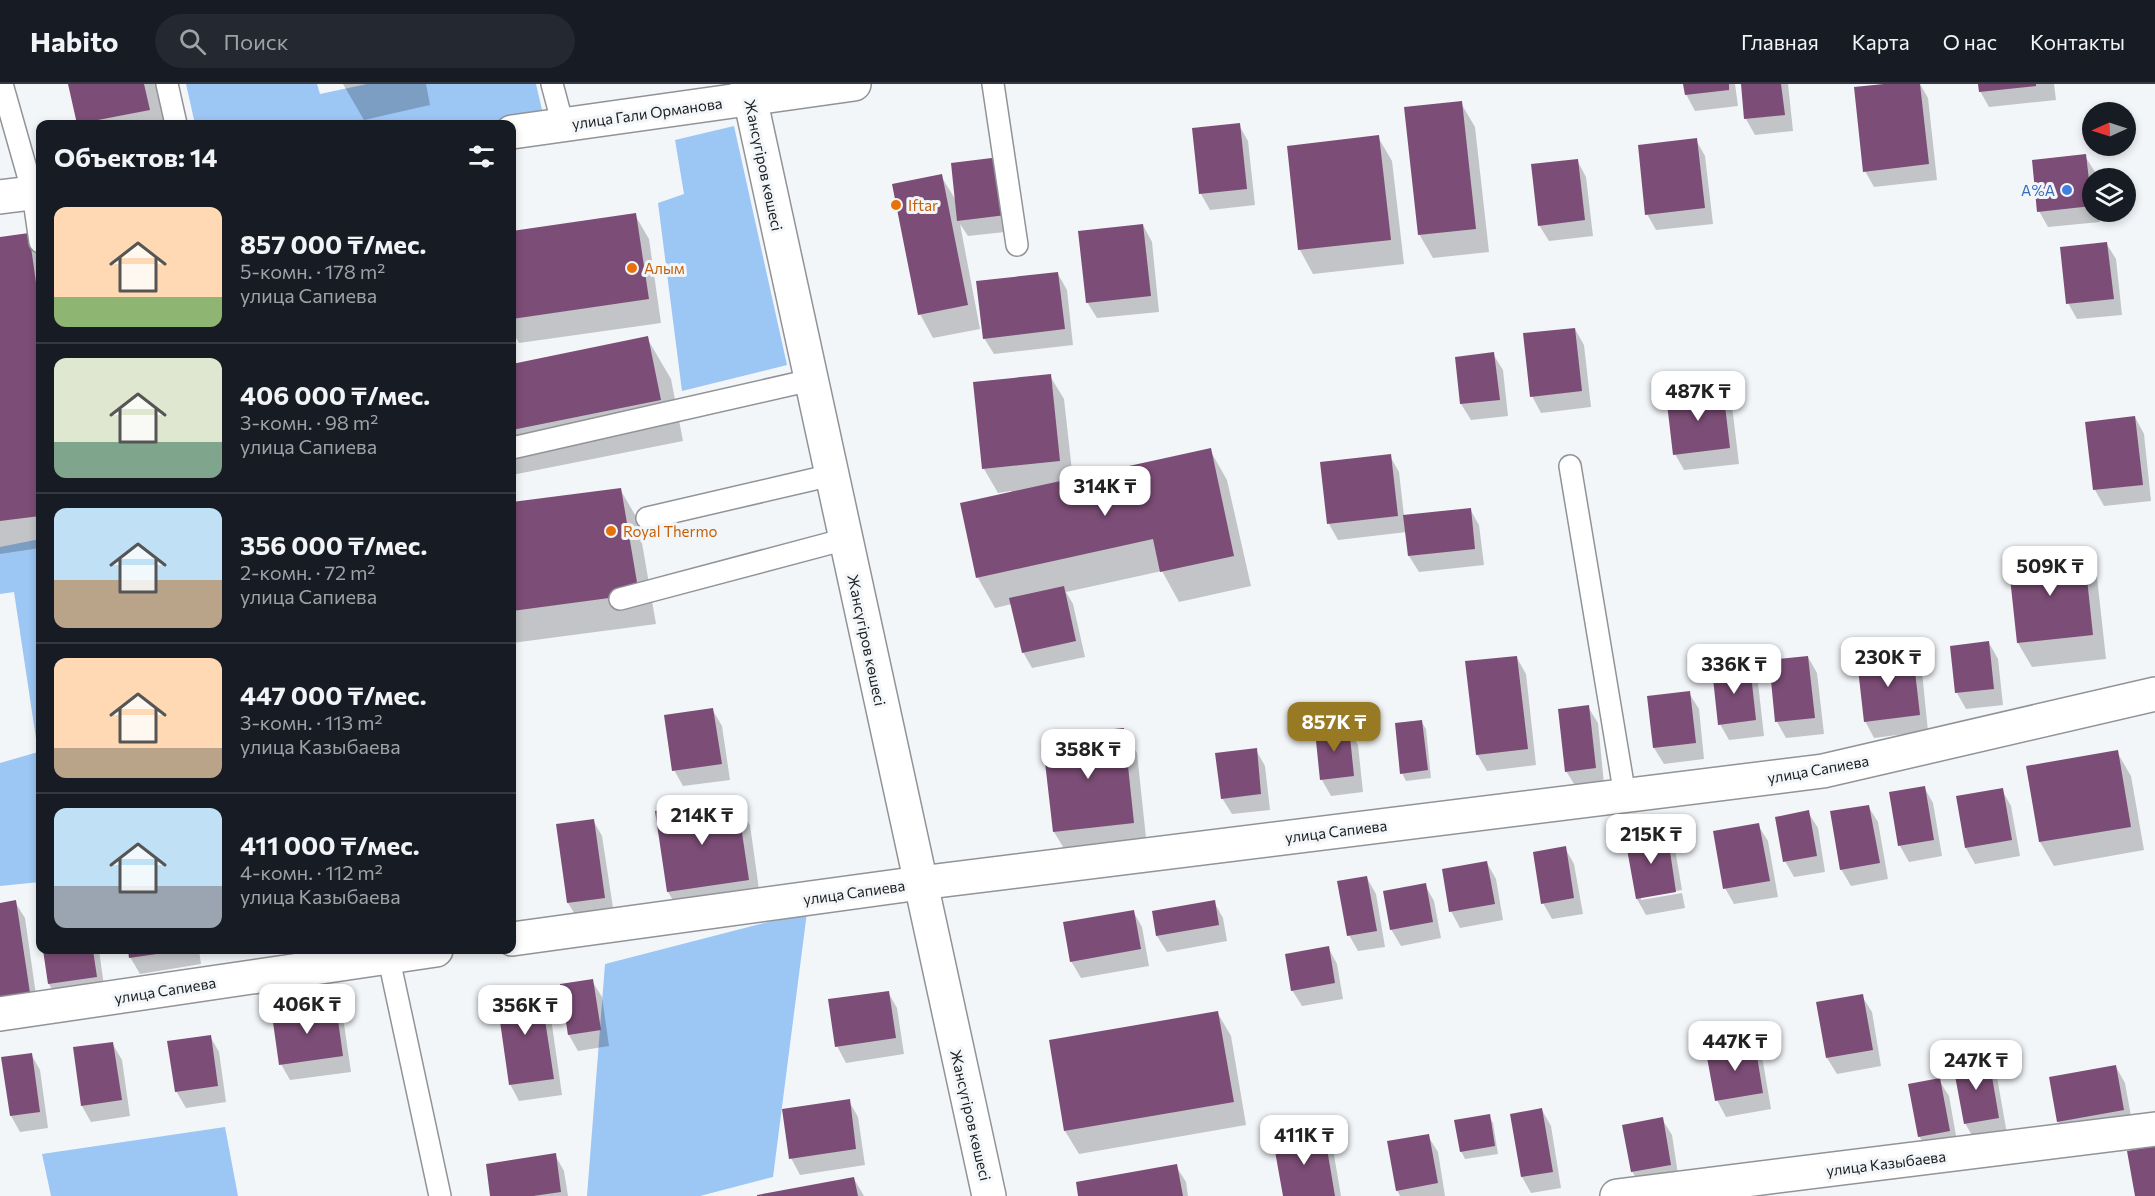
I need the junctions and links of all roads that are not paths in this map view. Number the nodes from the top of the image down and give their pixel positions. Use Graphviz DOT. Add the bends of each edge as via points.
graph roads {
  1 [pos="2,84"];
  2 [pos="167,84"];
  3 [pos="552,84"];
  4 [pos="854,84"];
  5 [pos="993,84"];
  6 [pos="748,91"];
  7 [pos="175,120"];
  8 [pos="563,125"];
  9 [pos="516,131"];
  10 [pos="36,189"];
  11 [pos="36,192"];
  12 [pos="0,197"];
  13 [pos="1017,245"];
  14 [pos="811,380"];
  15 [pos="516,447"];
  16 [pos="1570,466"];
  17 [pos="832,476"];
  18 [pos="647,518"];
  19 [pos="846,539"];
  20 [pos="620,599"];
  21 [pos="2155,694"];
  22 [pos="1625,795"];
  23 [pos="920,883"];
  24 [pos="516,938"];
  25 [pos="381,954"];
  26 [pos="387,954"];
  27 [pos="0,1014"];
  28 [pos="2155,1129"];
  29 [pos="440,1196"];
  30 [pos="989,1196"];
  31 [pos="1617,1196"];
  1 -- 10 [label="lane"];
  2 -- 7 [label="lane"];
  3 -- 8 [label="lane"];
  4 -- 6 [label="street, улица Гали Орманова"];
  5 -- 13 [label="lane"];
  6 -- 8 [label="street, улица Гали Орманова"];
  6 -- 14 [label="street, Жансүгіров көшесі"];
  8 -- 9 [label="street, улица Гали Орманова"];
  11 -- 12 [label="street"];
  14 -- 15 [label="lane"];
  14 -- 17 [label="street, Жансүгіров көшесі"];
  16 -- 22 [label="lane"];
  17 -- 18 [label="lane"];
  17 -- 19 [label="street, Жансүгіров көшесі"];
  19 -- 20 [label="lane"];
  19 -- 23 [label="street, Жансүгіров көшесі"];
  21 -- 22 [label="street, улица Сапиева" via="1823,771"];
  22 -- 23 [label="street, улица Сапиева"];
  23 -- 24 [label="street, улица Сапиева"];
  23 -- 30 [label="street, Жансүгіров көшесі"];
  25 -- 27 [label="street, улица Сапиева"];
  26 -- 29 [label="lane"];
  28 -- 31 [label="street, улица Казыбаева"];
}
